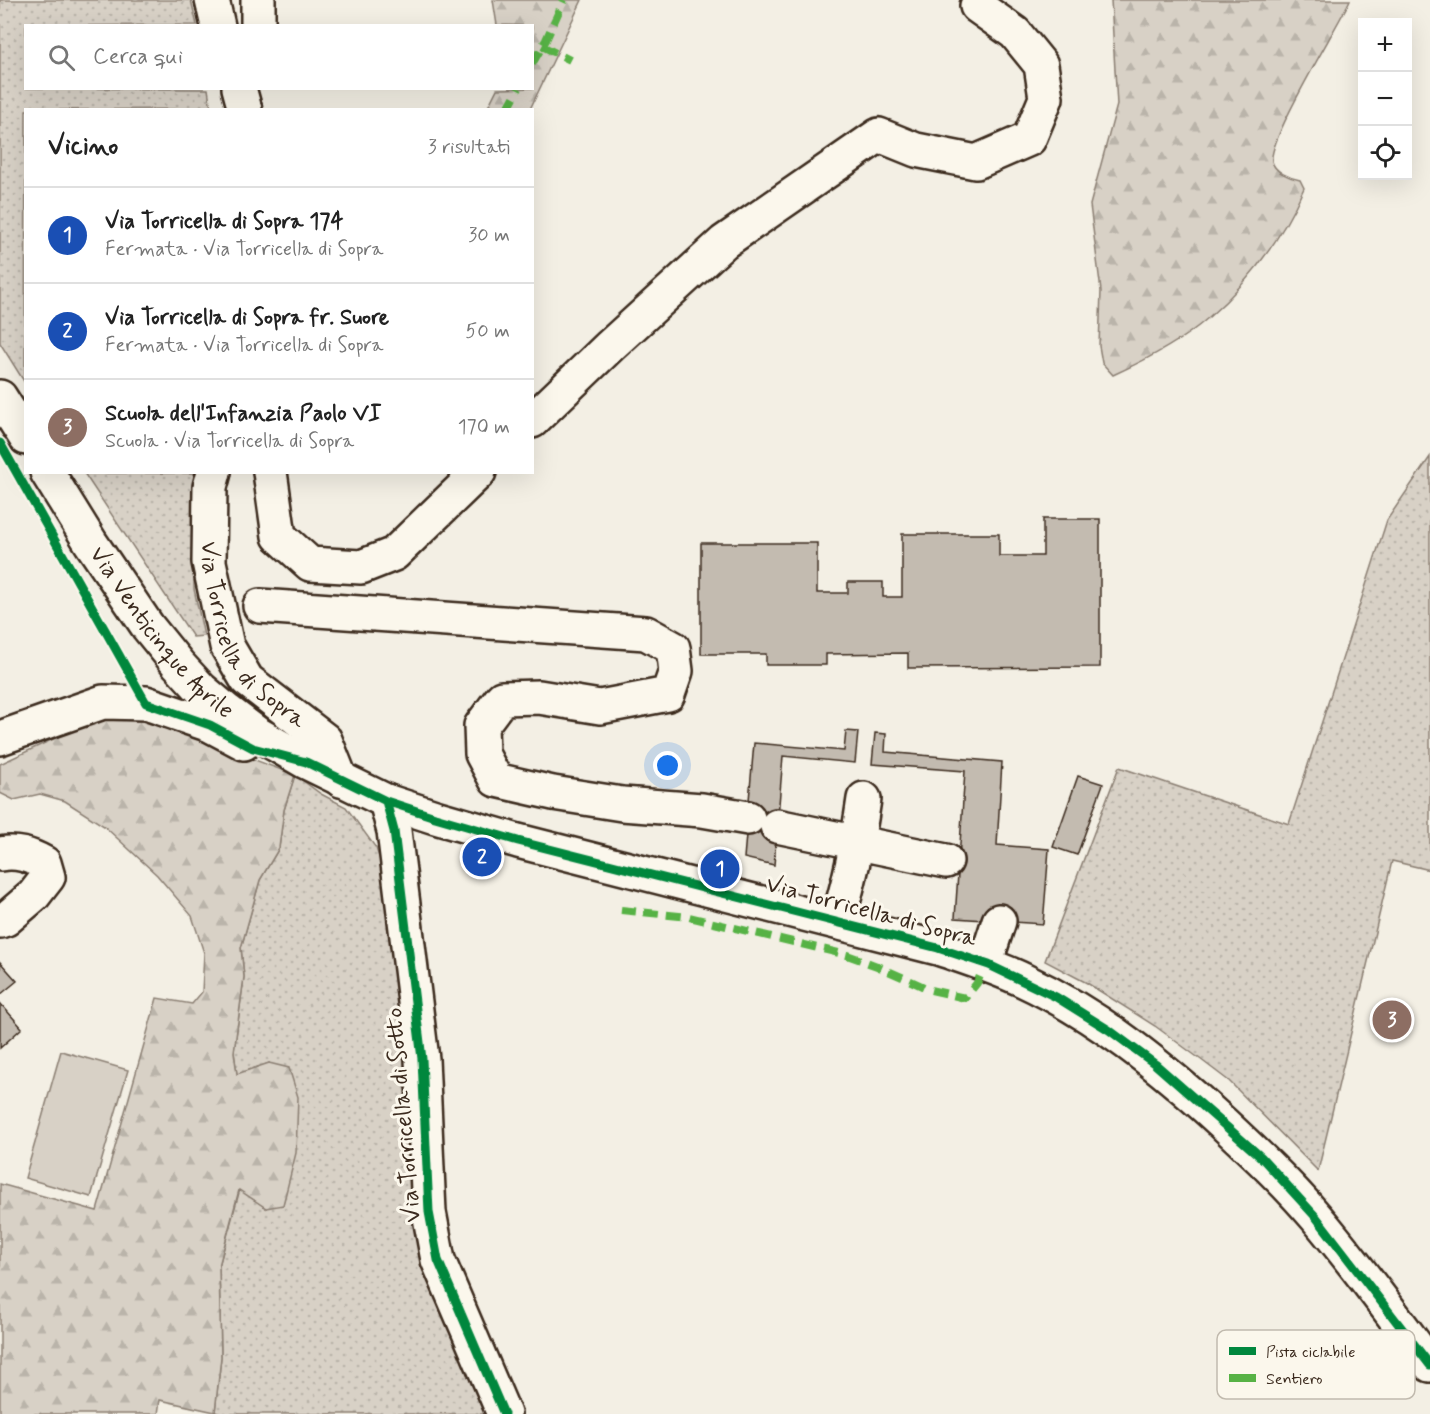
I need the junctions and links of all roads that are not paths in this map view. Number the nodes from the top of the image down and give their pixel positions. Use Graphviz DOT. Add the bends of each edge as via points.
graph roads {
  1 [pos="212,0"];
  2 [pos="258,0"];
  3 [pos="977,6"];
  4 [pos="218,24"];
  5 [pos="258,24"];
  6 [pos="240,90"];
  7 [pos="256,90"];
  8 [pos="244,108"];
  9 [pos="254,108"];
  10 [pos="0,397"];
  11 [pos="534,419"];
  12 [pos="24,435"];
  13 [pos="48,474"];
  14 [pos="213,474"];
  15 [pos="270,474"];
  16 [pos="477,474"];
  17 [pos="260,606"];
  18 [pos="0,738"];
  19 [pos="306,762"];
  20 [pos="341,780"];
  21 [pos="864,799"];
  22 [pos="386,801"];
  23 [pos="858,843"];
  24 [pos="0,854"];
  25 [pos="946,861"];
  26 [pos="0,921"];
  27 [pos="999,921"];
  28 [pos="837,922"];
  29 [pos="985,964"];
  30 [pos="1403,1330"];
  31 [pos="1415,1346"];
  32 [pos="1430,1365"];
  33 [pos="504,1414"];
  1 -- 4 [label="street"];
  2 -- 5 [label="street"];
  3 -- 11 [label="street" via="1015,33 1041,65 1046,98 1029,139 976,162 916,150 879,135 724,242"];
  6 -- 8 [label="street"];
  7 -- 9 [label="street"];
  10 -- 12 [label="street"];
  13 -- 19 [label="street, Via Venticinque Aprile" via="129,599 178,664 227,711"];
  14 -- 20 [label="street, Via Torricella di Sopra" via="209,562 227,646 247,680 325,740"];
  15 -- 16 [label="street" via="279,536 310,564 361,567 394,554"];
  17 -- 23 [label="street" via="646,633 673,648 676,671 668,694 600,707 539,697 502,698 481,726 482,754 496,780 622,804 702,810"];
  18 -- 19 [label="street" via="103,702 146,703 210,725 253,748"];
  19 -- 20 [label="street, Via Torricella di Sopra"];
  20 -- 22 [label="street, Via Torricella di Sopra"];
  21 -- 23 [label="street"];
  22 -- 28 [label="street, Via Torricella di Sopra" via="518,841"];
  22 -- 33 [label="street, Via Torricella di Sotto" via="394,831 422,1059 429,1212 438,1260"];
  23 -- 25 [label="street"];
  23 -- 28 [label="street"];
  24 -- 26 [label="street" via="28,855 44,863 48,878 34,895"];
  27 -- 29 [label="street"];
  28 -- 29 [label="street, Via Torricella di Sopra"];
  29 -- 30 [label="street, Via Torricella di Sopra" via="1056,997 1109,1030 1204,1106 1262,1158 1316,1217"];
  31 -- 32 [label="street, Via Torricella di Sopra"];
}
